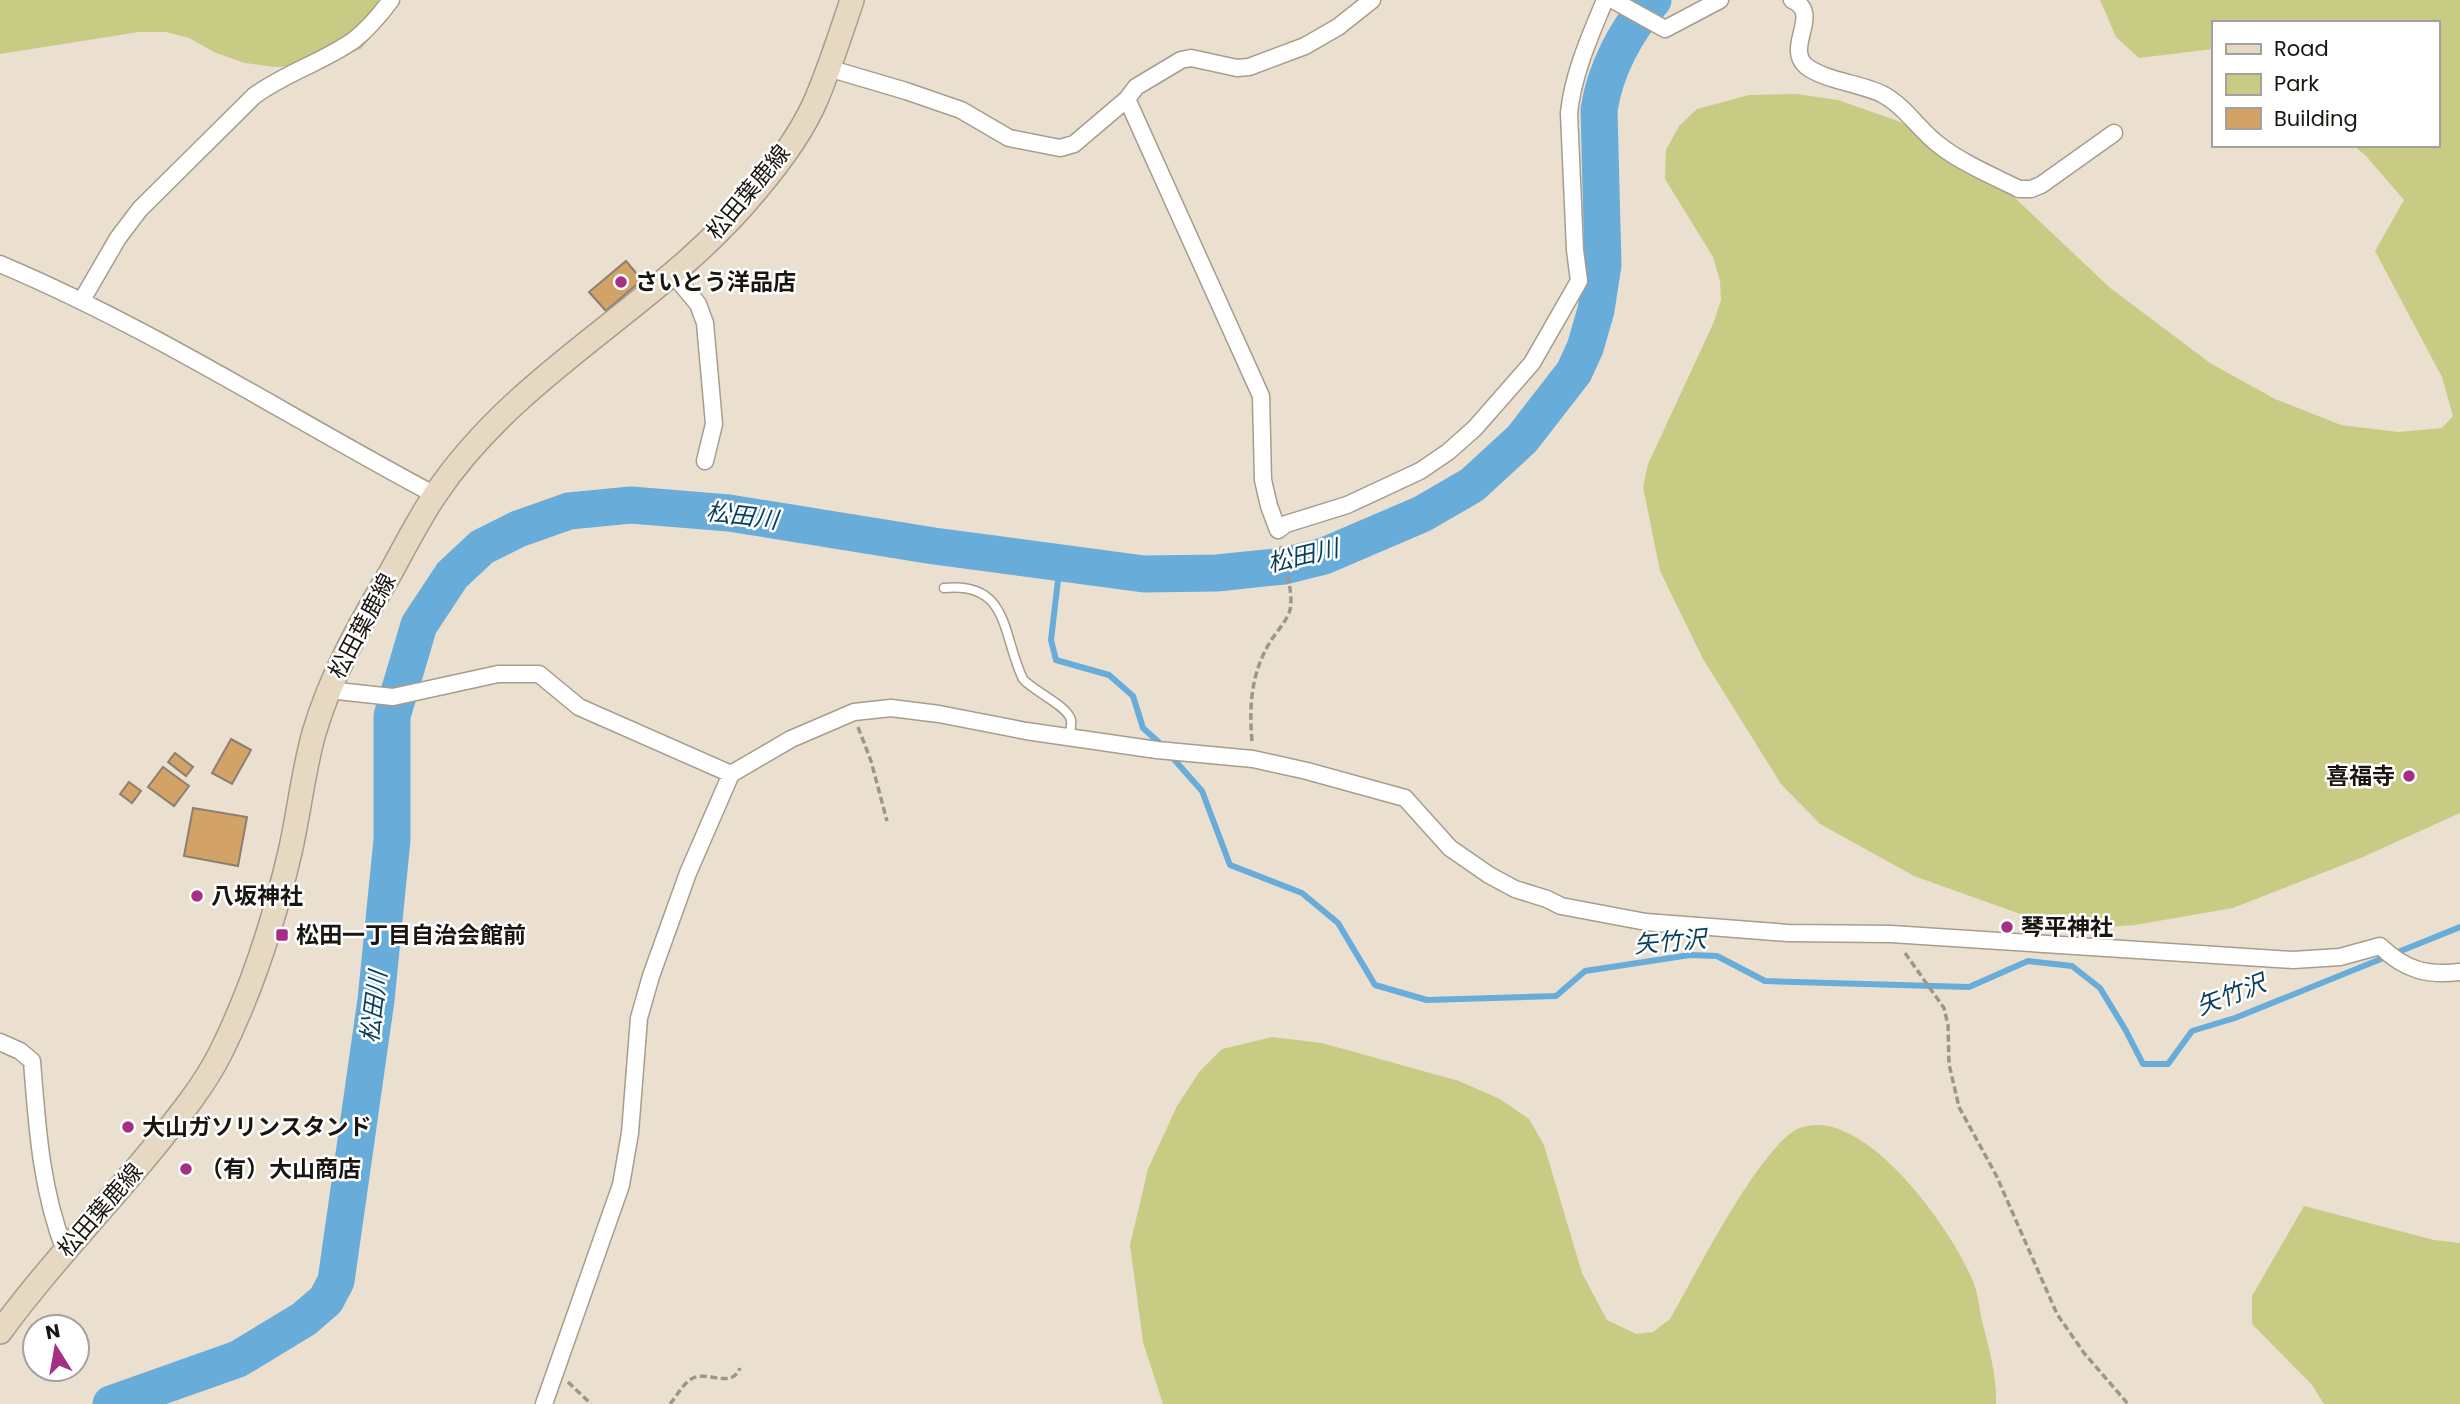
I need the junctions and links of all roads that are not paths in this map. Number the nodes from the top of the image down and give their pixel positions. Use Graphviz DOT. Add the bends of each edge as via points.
graph roads {
  1 [pos="391,0"];
  2 [pos="852,0"];
  3 [pos="1372,0"];
  4 [pos="1605,0"];
  5 [pos="1614,0"];
  6 [pos="1720,0"];
  7 [pos="1793,0"];
  8 [pos="828,68"];
  9 [pos="1127,99"];
  10 [pos="2114,133"];
  11 [pos="0,264"];
  12 [pos="672,273"];
  13 [pos="82,300"];
  14 [pos="705,461"];
  15 [pos="435,495"];
  16 [pos="944,589"];
  17 [pos="328,690"];
  18 [pos="1069,737"];
  19 [pos="731,774"];
  20 [pos="2460,972"];
  21 [pos="0,1042"];
  22 [pos="65,1251"];
  23 [pos="0,1332"];
  24 [pos="544,1404"];
  1 -- 13 [label="street" via="352,41 254,96 140,209"];
  2 -- 8 [label="main road, 松田葉鹿線"];
  3 -- 9 [label="street" via="1305,46 1237,68 1181,60 1136,87"];
  4 -- 9 [label="street" via="1580,66 1569,113 1579,281 1532,363 1475,428 1420,471 1278,530 1263,480 1261,396"];
  5 -- 6 [label="street" via="1665,29"];
  7 -- 10 [label="street" via="1806,12 1799,47 1807,66 1882,94 1938,145 2019,189 2041,185"];
  8 -- 9 [label="street" via="961,110 1009,138 1060,148 1074,144"];
  8 -- 12 [label="main road, 松田葉鹿線" via="815,103 760,186"];
  11 -- 13 [label="street"];
  12 -- 14 [label="street" via="698,304 705,323 714,424"];
  12 -- 15 [label="main road, 松田葉鹿線" via="508,410 476,440"];
  13 -- 15 [label="street"];
  15 -- 17 [label="main road, 松田葉鹿線" via="346,649"];
  16 -- 18 [label="lane" via="972,589 993,602 1004,619 1023,679 1069,716"];
  17 -- 19 [label="street" via="393,697 498,674 539,674 579,707"];
  17 -- 22 [label="main road, 松田葉鹿線" via="313,736 274,911 247,993 219,1055 185,1109"];
  18 -- 19 [label="street" via="873,709 851,713 791,739"];
  18 -- 20 [label="street" via="1253,758 1405,798 1450,848 1515,889 1561,906 1646,922 2292,960 2340,957 2380,946 2424,973"];
  19 -- 24 [label="street" via="688,873 651,976 639,1018 621,1185"];
  21 -- 22 [label="street" via="32,1060 39,1154"];
  22 -- 23 [label="main road, 松田葉鹿線"];
}
